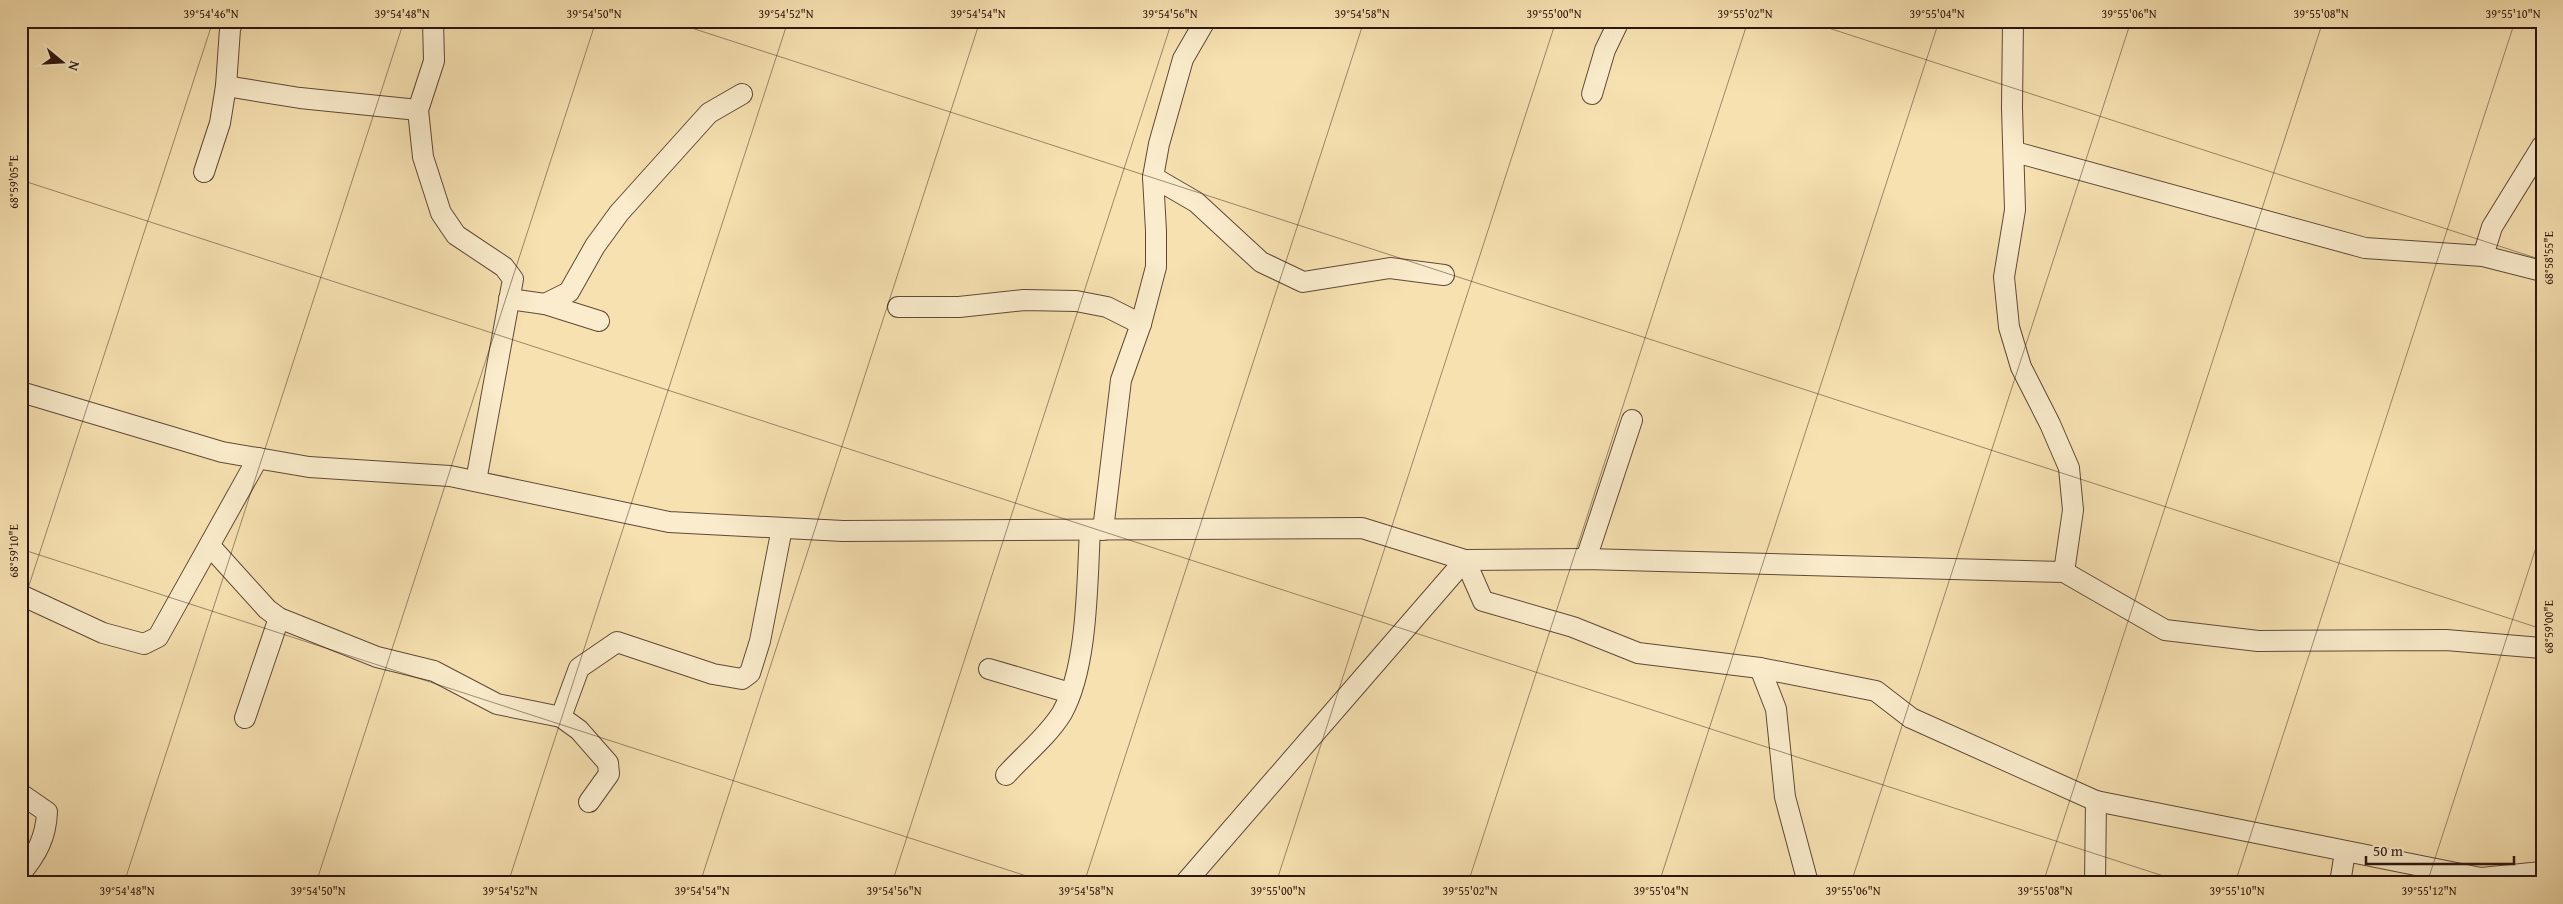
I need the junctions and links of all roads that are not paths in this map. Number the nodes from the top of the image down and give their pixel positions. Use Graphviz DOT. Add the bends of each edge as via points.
graph roads {
  1 [pos="233,21"];
  2 [pos="433,21"];
  3 [pos="1205,21"];
  4 [pos="1619,21"];
  5 [pos="2013,21"];
  6 [pos="226,86"];
  7 [pos="742,94"];
  8 [pos="1592,94"];
  9 [pos="418,110"];
  10 [pos="2542,146"];
  11 [pos="2015,152"];
  12 [pos="204,172"];
  13 [pos="1153,177"];
  14 [pos="2484,256"];
  15 [pos="2542,271"];
  16 [pos="1444,275"];
  17 [pos="509,299"];
  18 [pos="545,304"];
  19 [pos="898,307"];
  20 [pos="600,321"];
  21 [pos="1141,324"];
  22 [pos="21,392"];
  23 [pos="1632,420"];
  24 [pos="258,458"];
  25 [pos="476,481"];
  26 [pos="782,528"];
  27 [pos="1097,530"];
  28 [pos="210,546"];
  29 [pos="1586,559"];
  30 [pos="1464,560"];
  31 [pos="2064,572"];
  32 [pos="21,595"];
  33 [pos="279,618"];
  34 [pos="2542,648"];
  35 [pos="1760,668"];
  36 [pos="990,669"];
  37 [pos="1070,693"];
  38 [pos="245,718"];
  39 [pos="561,718"];
  40 [pos="1006,775"];
  41 [pos="21,794"];
  42 [pos="2096,801"];
  43 [pos="589,802"];
  44 [pos="2345,852"];
  45 [pos="2542,872"];
  46 [pos="21,873"];
  47 [pos="1185,883"];
  48 [pos="1808,883"];
  49 [pos="2094,883"];
  50 [pos="2340,883"];
  1 -- 6 [label="street"];
  2 -- 9 [label="street" via="434,61"];
  3 -- 13 [label="street" via="1183,60"];
  4 -- 8 [label="street"];
  5 -- 11 [label="street"];
  6 -- 9 [label="street" via="300,98"];
  6 -- 12 [label="street" via="220,123"];
  7 -- 18 [label="street" via="709,114 619,213 595,246 569,292"];
  9 -- 17 [label="street" via="423,157 441,213 456,235 504,267 513,279"];
  10 -- 14 [label="street" via="2492,227"];
  11 -- 14 [label="street" via="2365,248"];
  11 -- 31 [label="street" via="2015,210 2004,277 2009,327 2021,367 2069,468 2073,510"];
  13 -- 16 [label="street" via="1196,202 1261,262 1303,282 1390,268"];
  13 -- 21 [label="street" via="1156,267"];
  14 -- 15 [label="street"];
  17 -- 18 [label="street"];
  17 -- 25 [label="street"];
  18 -- 20 [label="street"];
  19 -- 21 [label="street" via="959,307 1024,300 1076,301 1107,307"];
  21 -- 27 [label="street" via="1121,380"];
  22 -- 24 [label="street" via="212,449"];
  23 -- 29 [label="street"];
  24 -- 25 [label="street" via="310,467 450,476"];
  24 -- 28 [label="street"];
  25 -- 26 [label="street" via="669,522"];
  26 -- 27 [label="street" via="843,531"];
  26 -- 39 [label="street" via="760,641 750,673 742,679 714,674 617,642 579,668"];
  27 -- 30 [label="street" via="1362,528"];
  27 -- 37 [label="street" via="1084,624"];
  28 -- 32 [label="street" via="158,637 144,644 103,632"];
  28 -- 33 [label="street"];
  29 -- 30 [label="street"];
  29 -- 31 [label="street"];
  30 -- 35 [label="street" via="1483,601 1573,627 1638,653"];
  30 -- 47 [label="street"];
  31 -- 34 [label="street" via="2166,630 2258,641 2446,640"];
  33 -- 38 [label="street"];
  33 -- 39 [label="street" via="377,656 434,671 497,704"];
  35 -- 42 [label="street" via="1876,692 1911,718"];
  35 -- 48 [label="street" via="1776,709 1785,798"];
  36 -- 37 [label="street"];
  37 -- 40 [label="street" via="1062,713"];
  39 -- 43 [label="street" via="579,730 608,763 609,774"];
  41 -- 46 [label="street" via="46,812 46,829 37,854"];
  42 -- 44 [label="street"];
  42 -- 49 [label="street"];
  44 -- 45 [label="street" via="2481,878"];
  44 -- 50 [label="street"];
}
